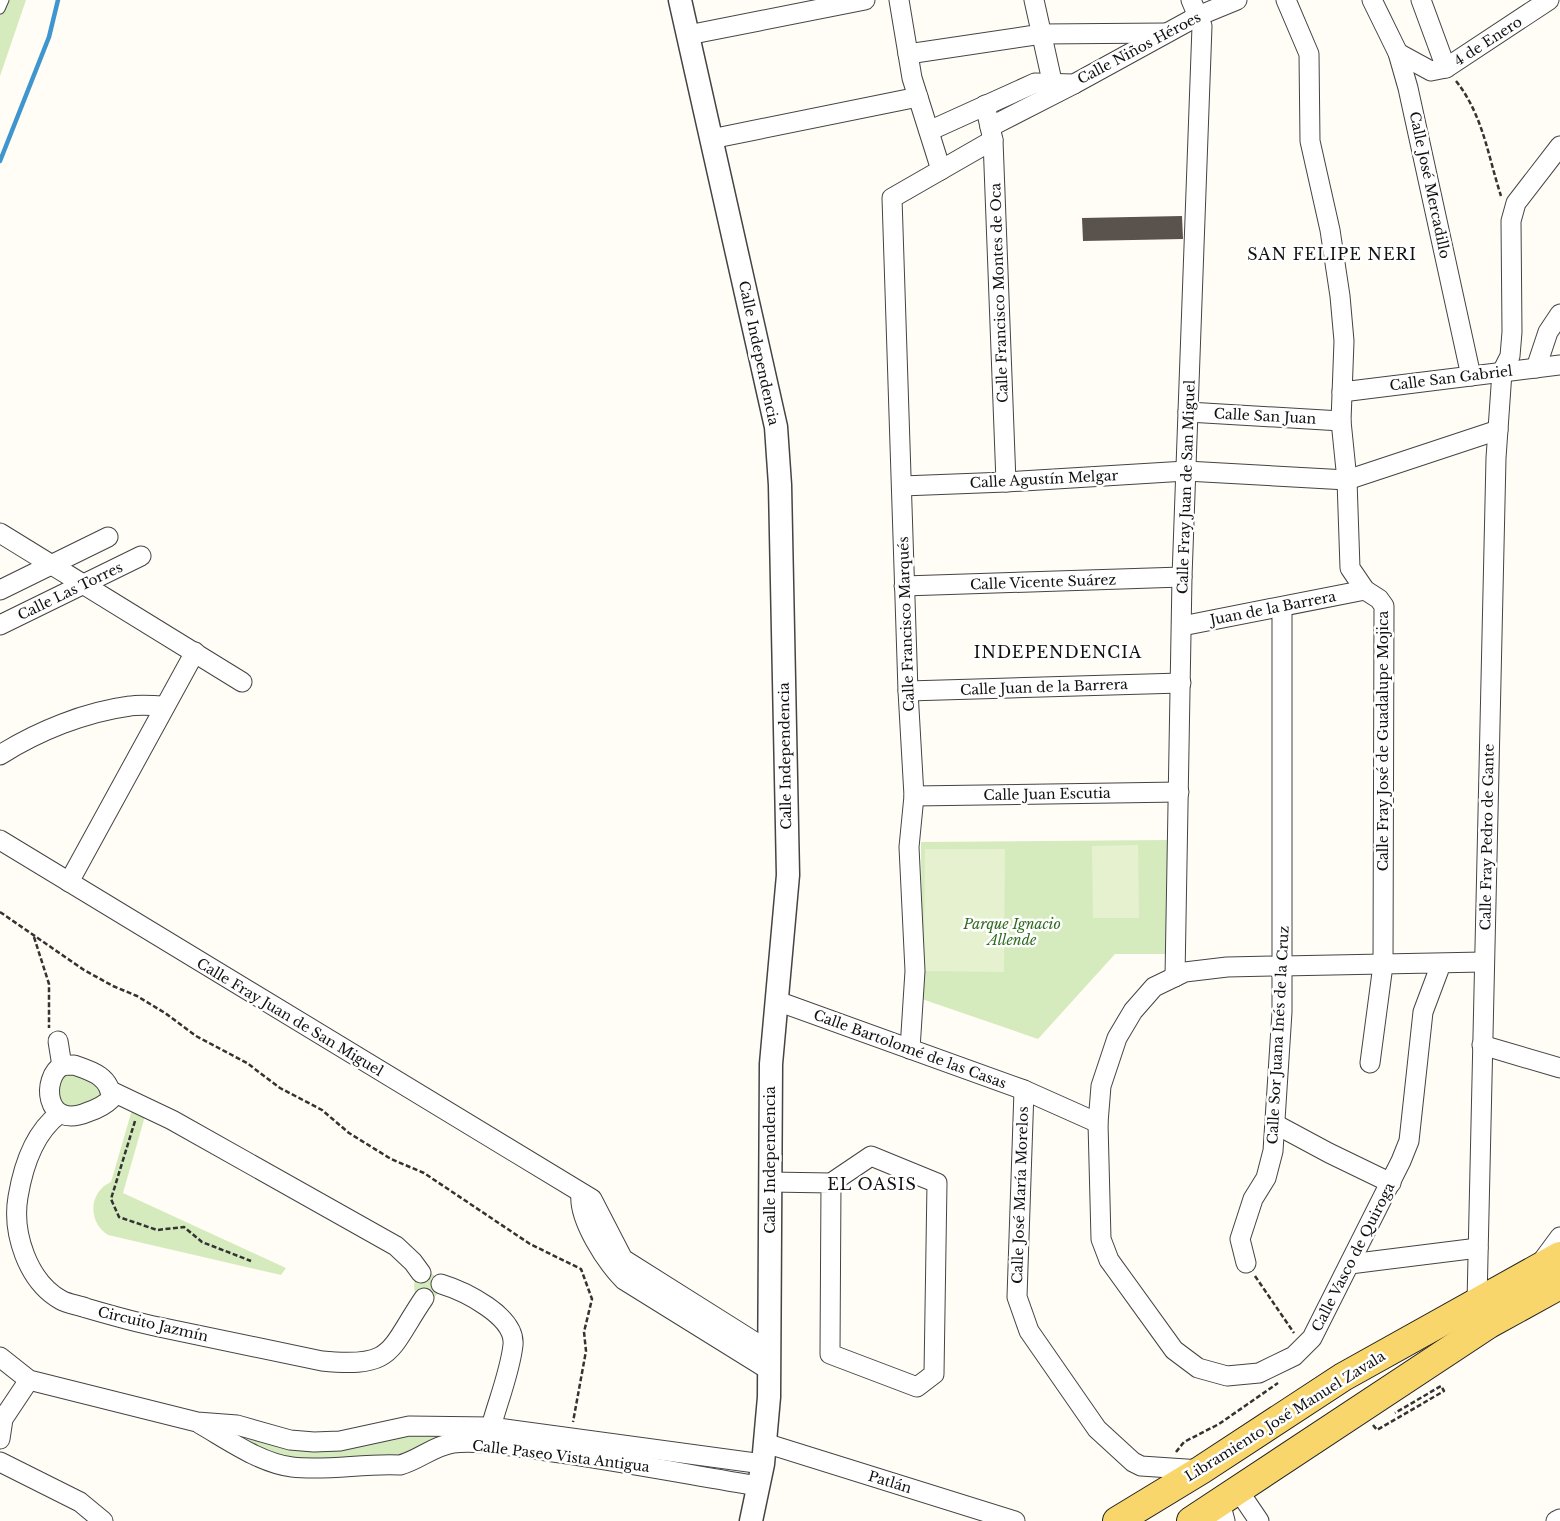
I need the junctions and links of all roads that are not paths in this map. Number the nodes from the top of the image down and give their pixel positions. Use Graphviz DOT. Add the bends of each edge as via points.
graph roads {
  1 [pos="4,0"];
  2 [pos="680,0"];
  3 [pos="865,0"];
  4 [pos="899,0"];
  5 [pos="1034,0"];
  6 [pos="1237,0"];
  7 [pos="1286,0"];
  8 [pos="1372,0"];
  9 [pos="1421,0"];
  10 [pos="1549,0"];
  11 [pos="1195,8"];
  12 [pos="0,9"];
  13 [pos="1167,33"];
  14 [pos="1042,34"];
  15 [pos="688,35"];
  16 [pos="1398,52"];
  17 [pos="908,54"];
  18 [pos="1446,68"];
  19 [pos="1052,82"];
  20 [pos="1074,84"];
  21 [pos="918,97"];
  22 [pos="985,105"];
  23 [pos="929,131"];
  24 [pos="992,134"];
  25 [pos="711,139"];
  26 [pos="1560,146"];
  27 [pos="942,170"];
  28 [pos="1560,314"];
  29 [pos="1552,363"];
  30 [pos="1502,372"];
  31 [pos="1471,376"];
  32 [pos="1342,392"];
  33 [pos="1188,412"];
  34 [pos="1341,421"];
  35 [pos="1498,430"];
  36 [pos="1186,471"];
  37 [pos="1347,480"];
  38 [pos="1006,482"];
  39 [pos="902,486"];
  40 [pos="0,533"];
  41 [pos="108,537"];
  42 [pos="141,556"];
  43 [pos="52,565"];
  44 [pos="1182,577"];
  45 [pos="83,584"];
  46 [pos="904,586"];
  47 [pos="0,590"];
  48 [pos="1365,590"];
  49 [pos="1282,607"];
  50 [pos="0,625"];
  51 [pos="1182,626"];
  52 [pos="195,652"];
  53 [pos="242,682"];
  54 [pos="1181,683"];
  55 [pos="908,691"];
  56 [pos="165,706"];
  57 [pos="0,755"];
  58 [pos="1179,792"];
  59 [pos="914,796"];
  60 [pos="0,840"];
  61 [pos="68,882"];
  62 [pos="1483,962"];
  63 [pos="1441,964"];
  64 [pos="1383,965"];
  65 [pos="1284,966"];
  66 [pos="1175,977"];
  67 [pos="777,1001"];
  68 [pos="58,1040"];
  69 [pos="1482,1045"];
  70 [pos="910,1049"];
  71 [pos="1370,1063"];
  72 [pos="62,1066"];
  73 [pos="1560,1068"];
  74 [pos="1024,1090"];
  75 [pos="111,1091"];
  76 [pos="59,1114"];
  77 [pos="1098,1123"];
  78 [pos="1275,1124"];
  79 [pos="770,1182"];
  80 [pos="1391,1182"];
  81 [pos="832,1183"];
  82 [pos="1560,1237"];
  83 [pos="1478,1248"];
  84 [pos="1560,1256"];
  85 [pos="1246,1262"];
  86 [pos="1350,1264"];
  87 [pos="1535,1270"];
  88 [pos="421,1274"];
  89 [pos="441,1284"];
  90 [pos="1560,1286"];
  91 [pos="424,1298"];
  92 [pos="1476,1302"];
  93 [pos="0,1357"];
  94 [pos="769,1361"];
  95 [pos="29,1380"];
  96 [pos="197,1422"];
  97 [pos="490,1436"];
  98 [pos="0,1439"];
  99 [pos="588,1448"];
  100 [pos="764,1454"];
  101 [pos="0,1462"];
  102 [pos="1201,1470"];
  103 [pos="758,1486"];
  104 [pos="1228,1504"];
  105 [pos="1560,1519"];
  106 [pos="103,1521"];
  107 [pos="751,1521"];
  108 [pos="1015,1521"];
  109 [pos="1117,1521"];
  110 [pos="1190,1521"];
  111 [pos="1259,1521"];
  112 [pos="1556,1521"];
  1 -- 12 [label="lane"];
  2 -- 15 [label="street, Calle Independencia"];
  3 -- 15 [label="street"];
  4 -- 17 [label="street"];
  5 -- 14 [label="street"];
  6 -- 11 [label="street, Calle Niños Héroes"];
  7 -- 32 [label="street, Calle Fray José de Guadalupe Mojica" via="1309,54 1310,141 1330,230 1340,296 1344,340"];
  8 -- 16 [label="street, Calle José Mercadillo"];
  9 -- 18 [label="street"];
  10 -- 18 [label="street, 4 de Enero"];
  11 -- 13 [label="street, Calle Niños Héroes"];
  11 -- 33 [label="street, Calle Fray Juan de San Miguel" via="1202,26"];
  13 -- 14 [label="street"];
  13 -- 20 [label="street, Calle Niños Héroes"];
  14 -- 17 [label="street"];
  14 -- 19 [label="street"];
  15 -- 25 [label="street, Calle Independencia"];
  16 -- 18 [label="street, 4 de Enero" via="1432,72"];
  16 -- 31 [label="street, Calle José Mercadillo"];
  17 -- 21 [label="street"];
  19 -- 20 [label="street, Calle Niños Héroes"];
  19 -- 22 [label="street, Calle Niños Héroes" via="1035,82"];
  20 -- 24 [label="street"];
  21 -- 23 [label="street"];
  21 -- 25 [label="street"];
  22 -- 23 [label="street, Calle Niños Héroes"];
  22 -- 24 [label="street, Calle Francisco Montes de Oca"];
  23 -- 27 [label="street"];
  24 -- 27 [label="street"];
  24 -- 38 [label="street, Calle Francisco Montes de Oca"];
  25 -- 67 [label="street, Calle Independencia" via="776,427 788,875"];
  26 -- 30 [label="street, Calle Fray Pedro de Gante" via="1516,203 1511,220 1512,332 1510,356"];
  27 -- 39 [label="street, Calle Francisco Marqués" via="892,198"];
  28 -- 29 [label="street" via="1548,332"];
  29 -- 30 [label="street, Calle San Gabriel"];
  30 -- 31 [label="street, Calle San Gabriel"];
  30 -- 35 [label="street, Calle Fray Pedro de Gante"];
  31 -- 32 [label="street, Calle San Gabriel"];
  32 -- 34 [label="street, Calle Fray José de Guadalupe Mojica"];
  33 -- 34 [label="street, Calle San Juan"];
  33 -- 36 [label="street, Calle Fray Juan de San Miguel"];
  34 -- 37 [label="street, Calle Fray José de Guadalupe Mojica"];
  35 -- 37 [label="street"];
  35 -- 62 [label="street, Calle Fray Pedro de Gante"];
  36 -- 37 [label="street, Calle Agustín Melgar"];
  36 -- 38 [label="street, Calle Agustín Melgar"];
  36 -- 44 [label="street, Calle Fray Juan de San Miguel"];
  37 -- 48 [label="street, Calle Fray José de Guadalupe Mojica" via="1350,568"];
  38 -- 39 [label="street, Calle Agustín Melgar"];
  39 -- 46 [label="street, Calle Francisco Marqués"];
  40 -- 43 [label="street"];
  41 -- 43 [label="street"];
  42 -- 45 [label="street, Calle Las Torres"];
  43 -- 45 [label="street"];
  43 -- 47 [label="street"];
  44 -- 46 [label="street, Calle Vicente Suárez"];
  44 -- 51 [label="street, Calle Fray Juan de San Miguel"];
  45 -- 50 [label="street, Calle Las Torres"];
  45 -- 52 [label="street"];
  46 -- 55 [label="street, Calle Francisco Marqués"];
  48 -- 49 [label="street, Juan de la Barrera"];
  48 -- 64 [label="street, Calle Fray José de Guadalupe Mojica" via="1384,606"];
  49 -- 51 [label="street, Juan de la Barrera"];
  49 -- 65 [label="street, Calle Sor Juana Inés de la Cruz"];
  51 -- 54 [label="street, Calle Fray Juan de San Miguel"];
  52 -- 53 [label="street"];
  52 -- 56 [label="street"];
  54 -- 55 [label="street, Calle Juan de la Barrera"];
  54 -- 58 [label="street, Calle Fray Juan de San Miguel"];
  55 -- 59 [label="street, Calle Francisco Marqués"];
  56 -- 57 [label="street" via="131,706 81,717"];
  56 -- 61 [label="street"];
  58 -- 59 [label="street, Calle Juan Escutia"];
  58 -- 66 [label="street, Calle Fray Juan de San Miguel"];
  59 -- 70 [label="street, Calle Francisco Marqués" via="910,839 915,971"];
  60 -- 61 [label="street, Calle Fray Juan de San Miguel"];
  61 -- 94 [label="street, Calle Fray Juan de San Miguel" via="581,1194 580,1204 600,1250 618,1264 624,1280"];
  62 -- 63 [label="street, Calle Vasco de Quiroga"];
  62 -- 69 [label="street, Calle Fray Pedro de Gante"];
  63 -- 64 [label="street, Calle Vasco de Quiroga"];
  63 -- 80 [label="street, Calle Vasco de Quiroga" via="1423,1012 1408,1141"];
  64 -- 65 [label="street, Calle Vasco de Quiroga"];
  64 -- 71 [label="street"];
  65 -- 66 [label="street, Calle Vasco de Quiroga" via="1227,967 1185,972"];
  65 -- 78 [label="street, Calle Sor Juana Inés de la Cruz"];
  66 -- 77 [label="street, Calle Vasco de Quiroga" via="1154,987 1133,1011 1117,1038 1101,1086"];
  67 -- 70 [label="street, Calle Bartolomé de las Casas"];
  67 -- 79 [label="street, Calle Independencia" via="771,1064"];
  68 -- 72 [label="street"];
  69 -- 73 [label="street"];
  69 -- 83 [label="street, Calle Fray Pedro de Gante"];
  70 -- 74 [label="street, Calle Bartolomé de las Casas"];
  72 -- 75 [label="street" via="74,1065 96,1072 108,1083"];
  72 -- 76 [label="street" via="55,1074 49,1096 51,1105"];
  74 -- 77 [label="street, Calle Bartolomé de las Casas"];
  74 -- 102 [label="street, Calle José María Morelos" via="1017,1297 1029,1331 1097,1429 1134,1462 1141,1466"];
  75 -- 76 [label="street" via="111,1099 105,1105 79,1116"];
  75 -- 88 [label="street" via="172,1120 396,1246 414,1262"];
  76 -- 91 [label="street, Circuito Jazmín" via="50,1121 33,1148 22,1174 17,1206 19,1235 26,1261 44,1285 61,1300 122,1319 322,1361 355,1364 372,1361 390,1350"];
  77 -- 86 [label="street, Calle Vasco de Quiroga" via="1101,1239 1109,1260 1174,1350 1198,1368 1227,1376 1259,1373 1299,1351 1323,1320"];
  78 -- 80 [label="street" via="1329,1154"];
  78 -- 85 [label="street, Calle Sor Juana Inés de la Cruz" via="1266,1178 1252,1199 1240,1239"];
  79 -- 81 [label="street"];
  79 -- 94 [label="street, Calle Independencia"];
  80 -- 86 [label="street, Calle Vasco de Quiroga"];
  81 -- 81 [label="street" via="830,1354 917,1387 934,1374 937,1183 871,1156"];
  82 -- 87 [label="street"];
  83 -- 86 [label="street"];
  83 -- 92 [label="street, Calle Fray Pedro de Gante"];
  84 -- 87 [label="main road, Libramiento José Manuel Zavala"];
  87 -- 92 [label="main road, Libramiento José Manuel Zavala"];
  88 -- 89 [label="street" via="434,1273"];
  88 -- 91 [label="street" via="415,1279 414,1287"];
  89 -- 91 [label="street" via="434,1297"];
  89 -- 97 [label="street" via="482,1302 509,1326 513,1344"];
  90 -- 104 [label="main road" via="1489,1324"];
  92 -- 102 [label="main road, Libramiento José Manuel Zavala" via="1342,1377"];
  93 -- 95 [label="street, Calle Paseo Vista Antigua"];
  94 -- 100 [label="street, Calle Independencia"];
  95 -- 96 [label="street, Calle Paseo Vista Antigua"];
  95 -- 98 [label="street" via="3,1419"];
  96 -- 97 [label="street, Calle Paseo Vista Antigua" via="237,1425 290,1440 314,1442 340,1441 409,1426"];
  96 -- 97 [label="street, Calle Paseo Vista Antigua" via="235,1444 290,1466 400,1465 414,1461 432,1449"];
  97 -- 99 [label="street, Calle Paseo Vista Antigua"];
  97 -- 99 [label="street, Calle Paseo Vista Antigua" via="570,1437"];
  99 -- 100 [label="street, Calle Paseo Vista Antigua"];
  99 -- 103 [label="street, Calle Paseo Vista Antigua"];
  100 -- 103 [label="street, Calle Independencia"];
  100 -- 108 [label="street, Patlán"];
  101 -- 106 [label="street" via="80,1502"];
  102 -- 109 [label="main road, Libramiento José Manuel Zavala"];
  103 -- 107 [label="street, Calle Independencia"];
  104 -- 110 [label="main road"];
  104 -- 111 [label="street"];
  105 -- 112 [label="street"];
}
